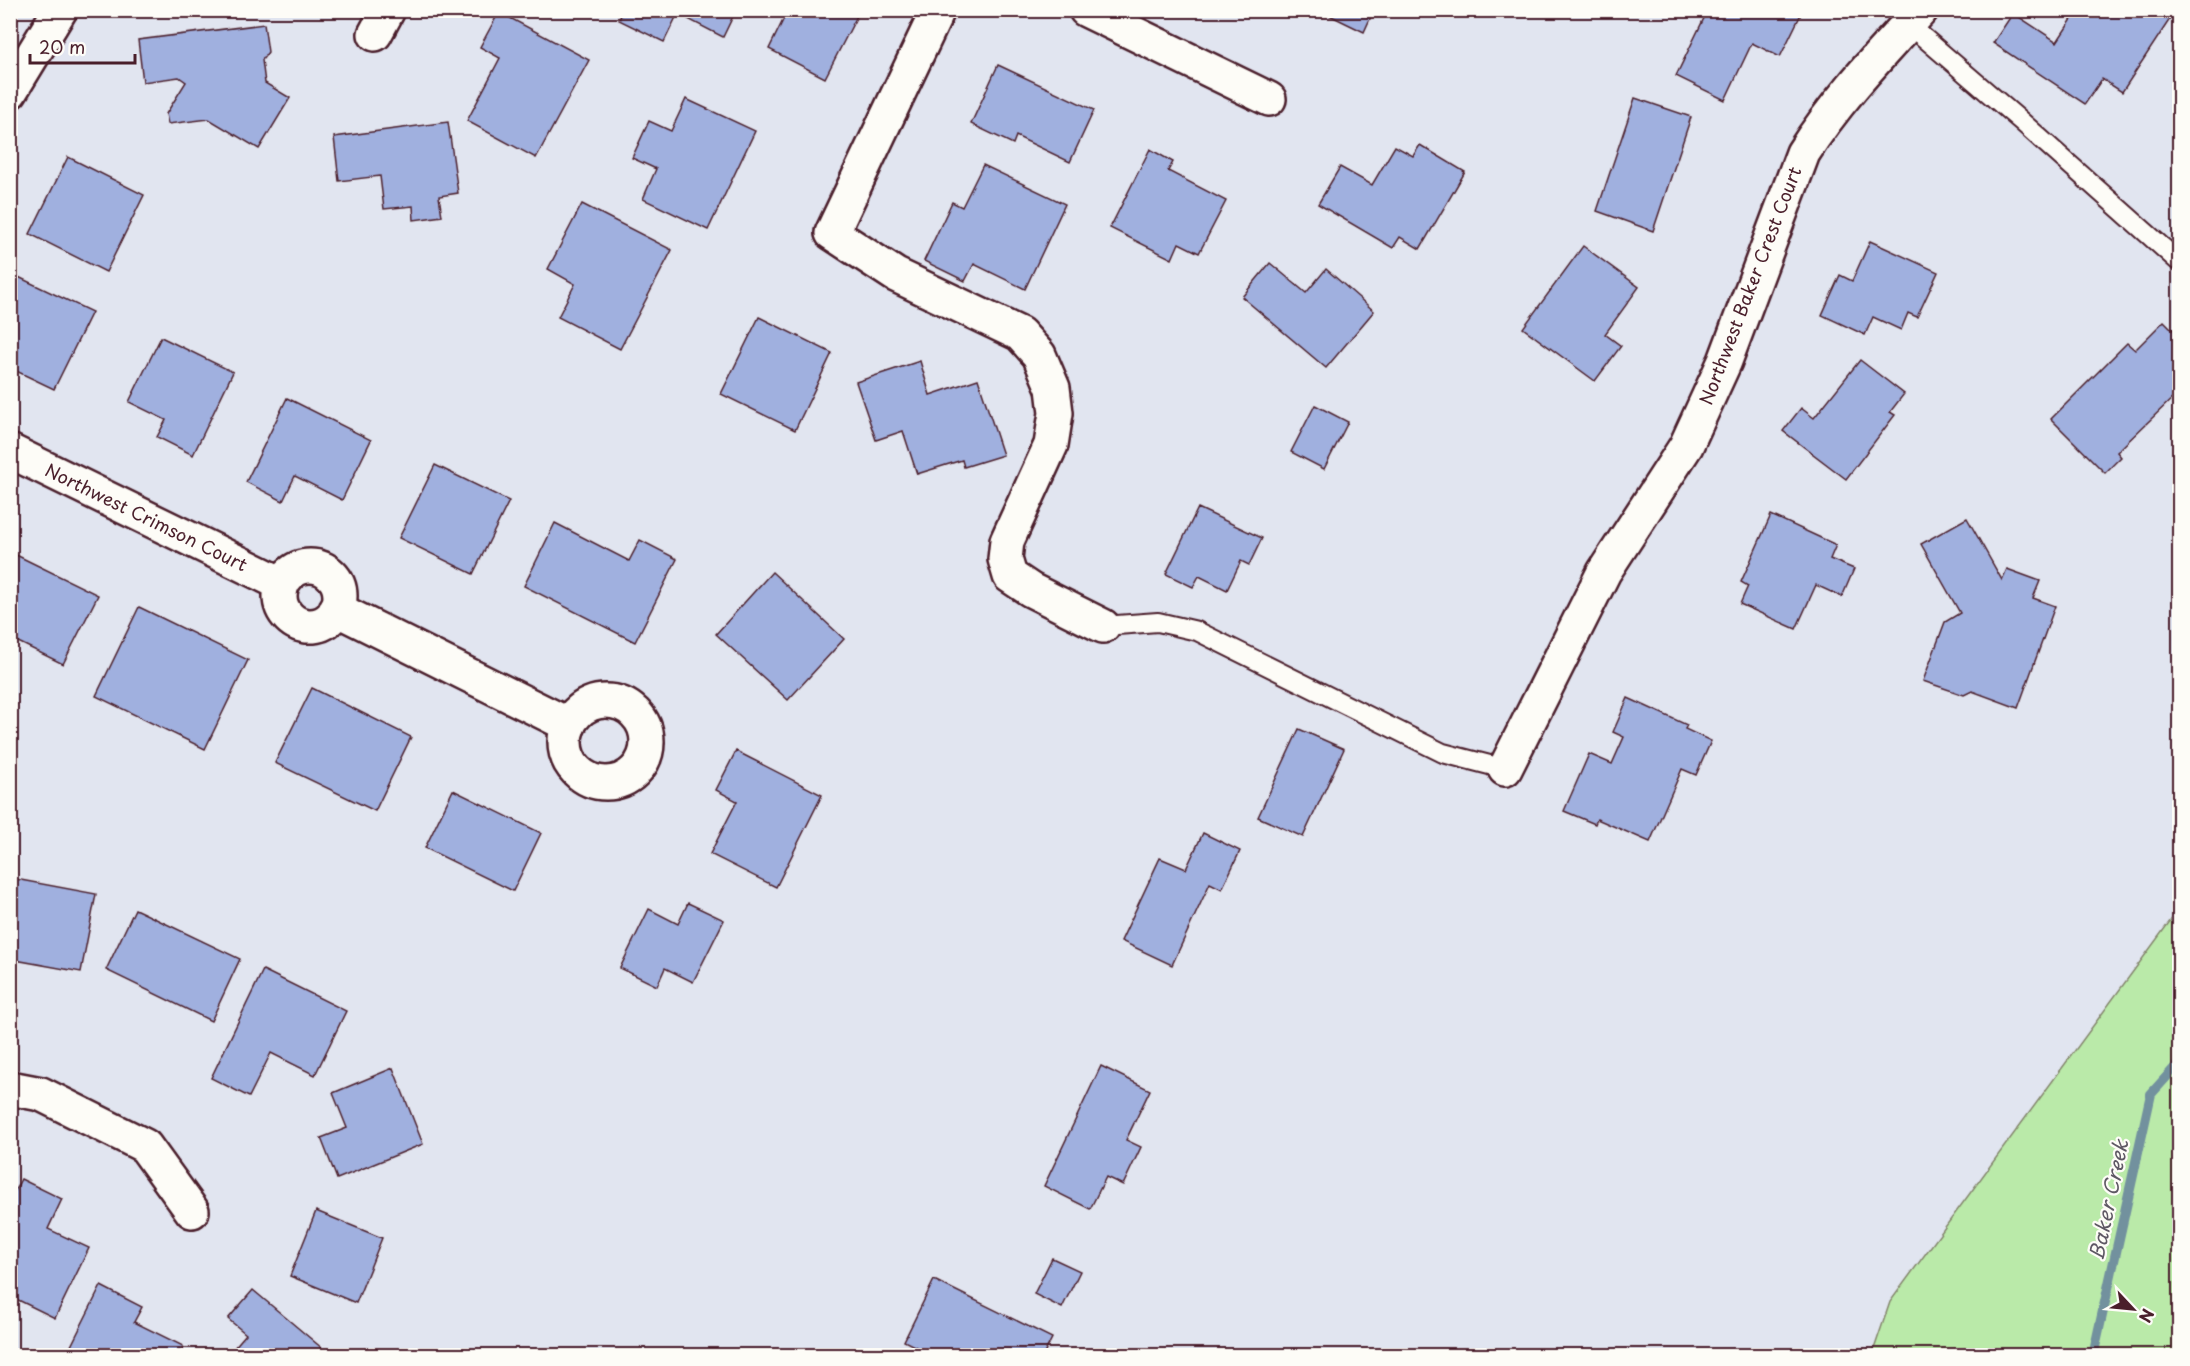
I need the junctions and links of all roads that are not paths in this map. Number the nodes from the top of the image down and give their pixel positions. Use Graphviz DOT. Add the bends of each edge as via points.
graph roads {
  1 [pos="60,10"];
  2 [pos="938,10"];
  3 [pos="1086,10"];
  4 [pos="1914,17"];
  5 [pos="14,80"];
  6 [pos="1269,99"];
  7 [pos="2178,261"];
  8 [pos="10,452"];
  9 [pos="1103,626"];
  10 [pos="569,725"];
  11 [pos="1504,769"];
  12 [pos="10,1088"];
  13 [pos="192,1211"];
  1 -- 5 [label="street"];
  2 -- 9 [label="street" via="832,232 896,275 1020,334 1039,355 1053,388 1056,413 1051,445 1007,541 1005,559 1010,576"];
  3 -- 6 [label="street"];
  4 -- 7 [label="lane" via="2022,122"];
  4 -- 11 [label="street, Northwest Baker Crest Court" via="1852,85 1803,153 1725,361 1686,447 1604,572"];
  8 -- 10 [label="street, Northwest Crimson Court" via="282,584 281,605 287,616 299,624 324,622 336,609"];
  9 -- 11 [label="lane" via="1158,622 1197,631 1443,753"];
  12 -- 13 [label="street" via="41,1094 145,1146"];
}
